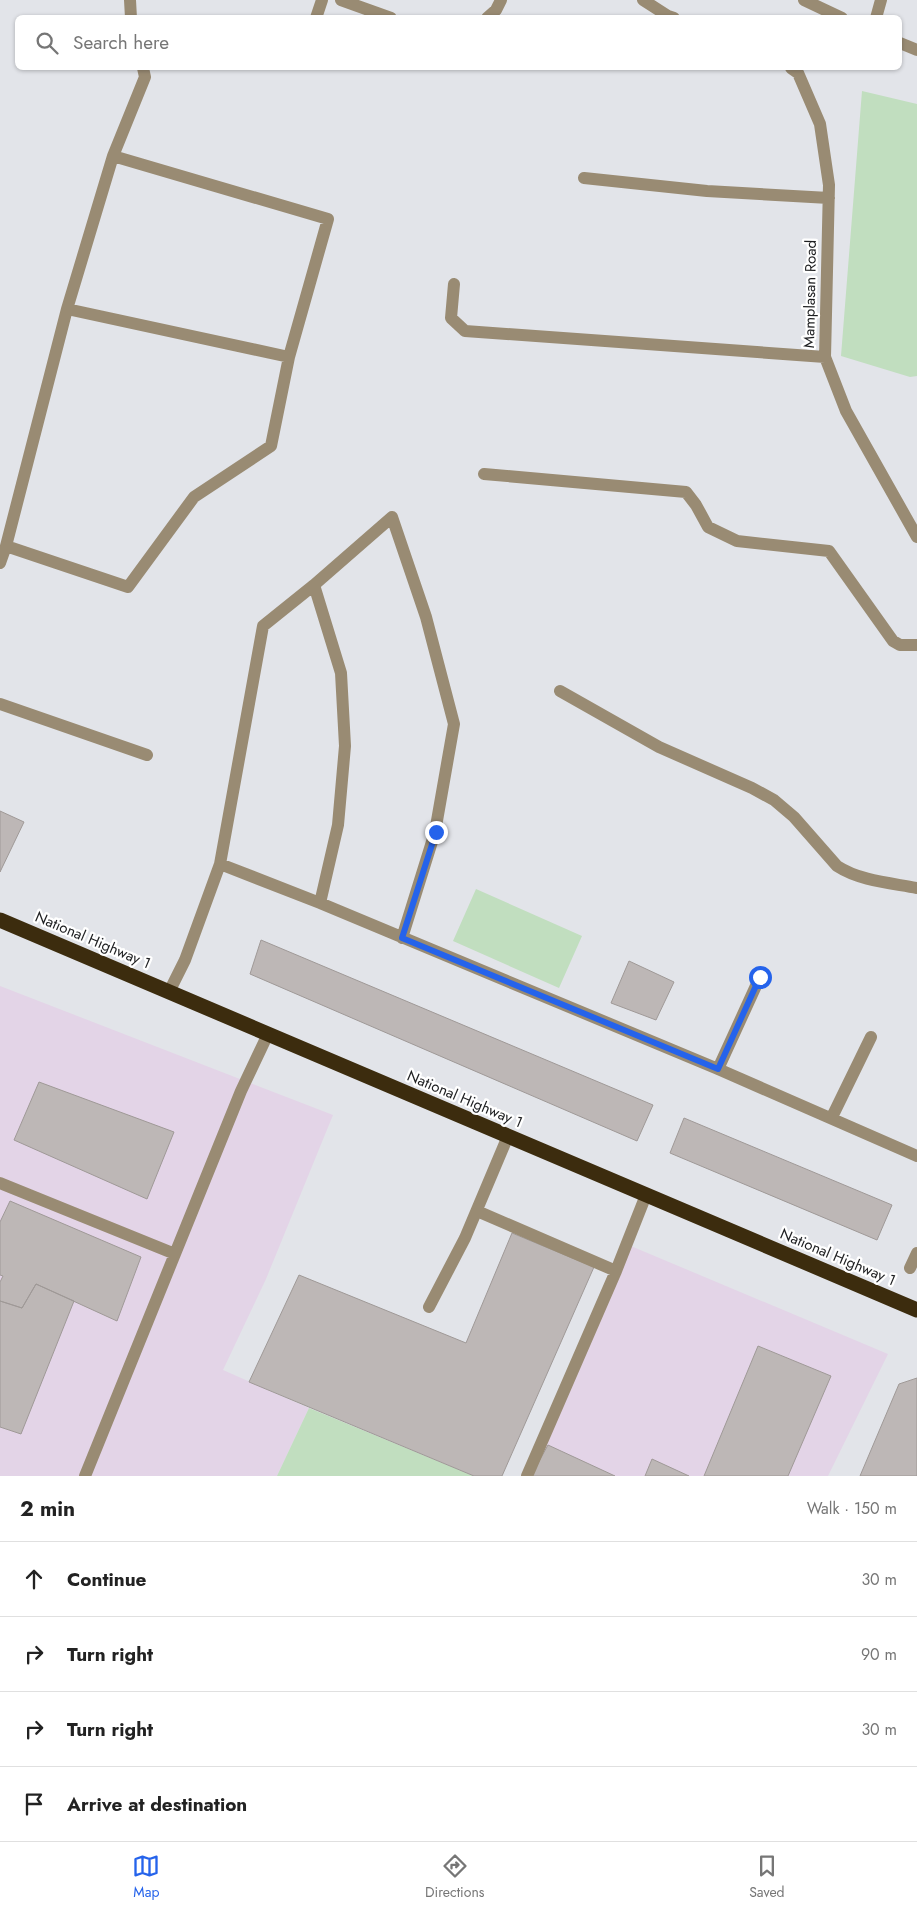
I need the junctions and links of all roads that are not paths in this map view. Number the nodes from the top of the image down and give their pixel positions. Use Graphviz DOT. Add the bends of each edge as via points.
graph roads {
  1 [pos="130,0"];
  2 [pos="322,0"];
  3 [pos="341,0"];
  4 [pos="501,0"];
  5 [pos="642,0"];
  6 [pos="804,0"];
  7 [pos="881,0"];
  8 [pos="132,15"];
  9 [pos="317,15"];
  10 [pos="383,15"];
  11 [pos="490,15"];
  12 [pos="666,15"];
  13 [pos="836,15"];
  14 [pos="877,15"];
  15 [pos="902,43"];
  16 [pos="917,50"];
  17 [pos="143,70"];
  18 [pos="794,70"];
  19 [pos="113,156"];
  20 [pos="584,178"];
  21 [pos="829,198"];
  22 [pos="454,284"];
  23 [pos="67,308"];
  24 [pos="289,357"];
  25 [pos="825,357"];
  26 [pos="484,474"];
  27 [pos="917,537"];
  28 [pos="6,546"];
  29 [pos="0,563"];
  30 [pos="314,585"];
  31 [pos="917,645"];
  32 [pos="560,691"];
  33 [pos="0,704"];
  34 [pos="147,755"];
  35 [pos="220,864"];
  36 [pos="917,888"];
  37 [pos="320,903"];
  38 [pos="0,920"];
  39 [pos="402,938"];
  40 [pos="760,977"];
  41 [pos="170,992"];
  42 [pos="268,1034"];
  43 [pos="871,1036"];
  44 [pos="718,1069"];
  45 [pos="832,1117"];
  46 [pos="508,1136"];
  47 [pos="917,1156"];
  48 [pos="0,1183"];
  49 [pos="646,1195"];
  50 [pos="477,1211"];
  51 [pos="917,1253"];
  52 [pos="175,1254"];
  53 [pos="910,1268"];
  54 [pos="616,1271"];
  55 [pos="429,1307"];
  56 [pos="917,1310"];
  57 [pos="85,1476"];
  58 [pos="527,1476"];
  1 -- 8 [label="street"];
  2 -- 9 [label="street"];
  3 -- 10 [label="street"];
  4 -- 11 [label="street"];
  5 -- 12 [label="street"];
  6 -- 13 [label="street"];
  7 -- 14 [label="street"];
  15 -- 16 [label="street"];
  17 -- 19 [label="street" via="145,77"];
  18 -- 21 [label="street, Mamplasan Road" via="820,124"];
  19 -- 23 [label="street"];
  19 -- 24 [label="street" via="328,219"];
  20 -- 21 [label="street"];
  21 -- 25 [label="street, Mamplasan Road"];
  22 -- 25 [label="street" via="451,318 465,331"];
  23 -- 24 [label="street"];
  23 -- 28 [label="street"];
  24 -- 28 [label="street" via="271,446 194,497 128,587"];
  25 -- 27 [label="street, Mamplasan Road" via="846,411"];
  26 -- 31 [label="street" via="686,492 708,527 737,541 829,551 893,641 900,645"];
  28 -- 29 [label="street"];
  30 -- 35 [label="street" via="263,626"];
  30 -- 37 [label="street" via="341,673 346,746 338,824"];
  30 -- 39 [label="street" via="392,517 426,617 454,724 436,832"];
  32 -- 36 [label="street" via="659,747 774,800 794,817 837,866 846,871"];
  33 -- 34 [label="street"];
  35 -- 37 [label="street"];
  35 -- 41 [label="street"];
  37 -- 39 [label="street"];
  38 -- 41 [label="highway, National Highway 1"];
  39 -- 44 [label="street"];
  40 -- 44 [label="street"];
  41 -- 42 [label="highway, National Highway 1"];
  42 -- 46 [label="highway, National Highway 1"];
  42 -- 52 [label="street" via="241,1091"];
  43 -- 45 [label="street"];
  44 -- 45 [label="street"];
  45 -- 47 [label="street"];
  46 -- 49 [label="highway, National Highway 1"];
  46 -- 50 [label="street"];
  48 -- 52 [label="street"];
  49 -- 54 [label="street"];
  49 -- 56 [label="highway, National Highway 1"];
  50 -- 54 [label="street"];
  50 -- 55 [label="street"];
  51 -- 53 [label="street"];
  52 -- 57 [label="street"];
  54 -- 58 [label="street"];
}
